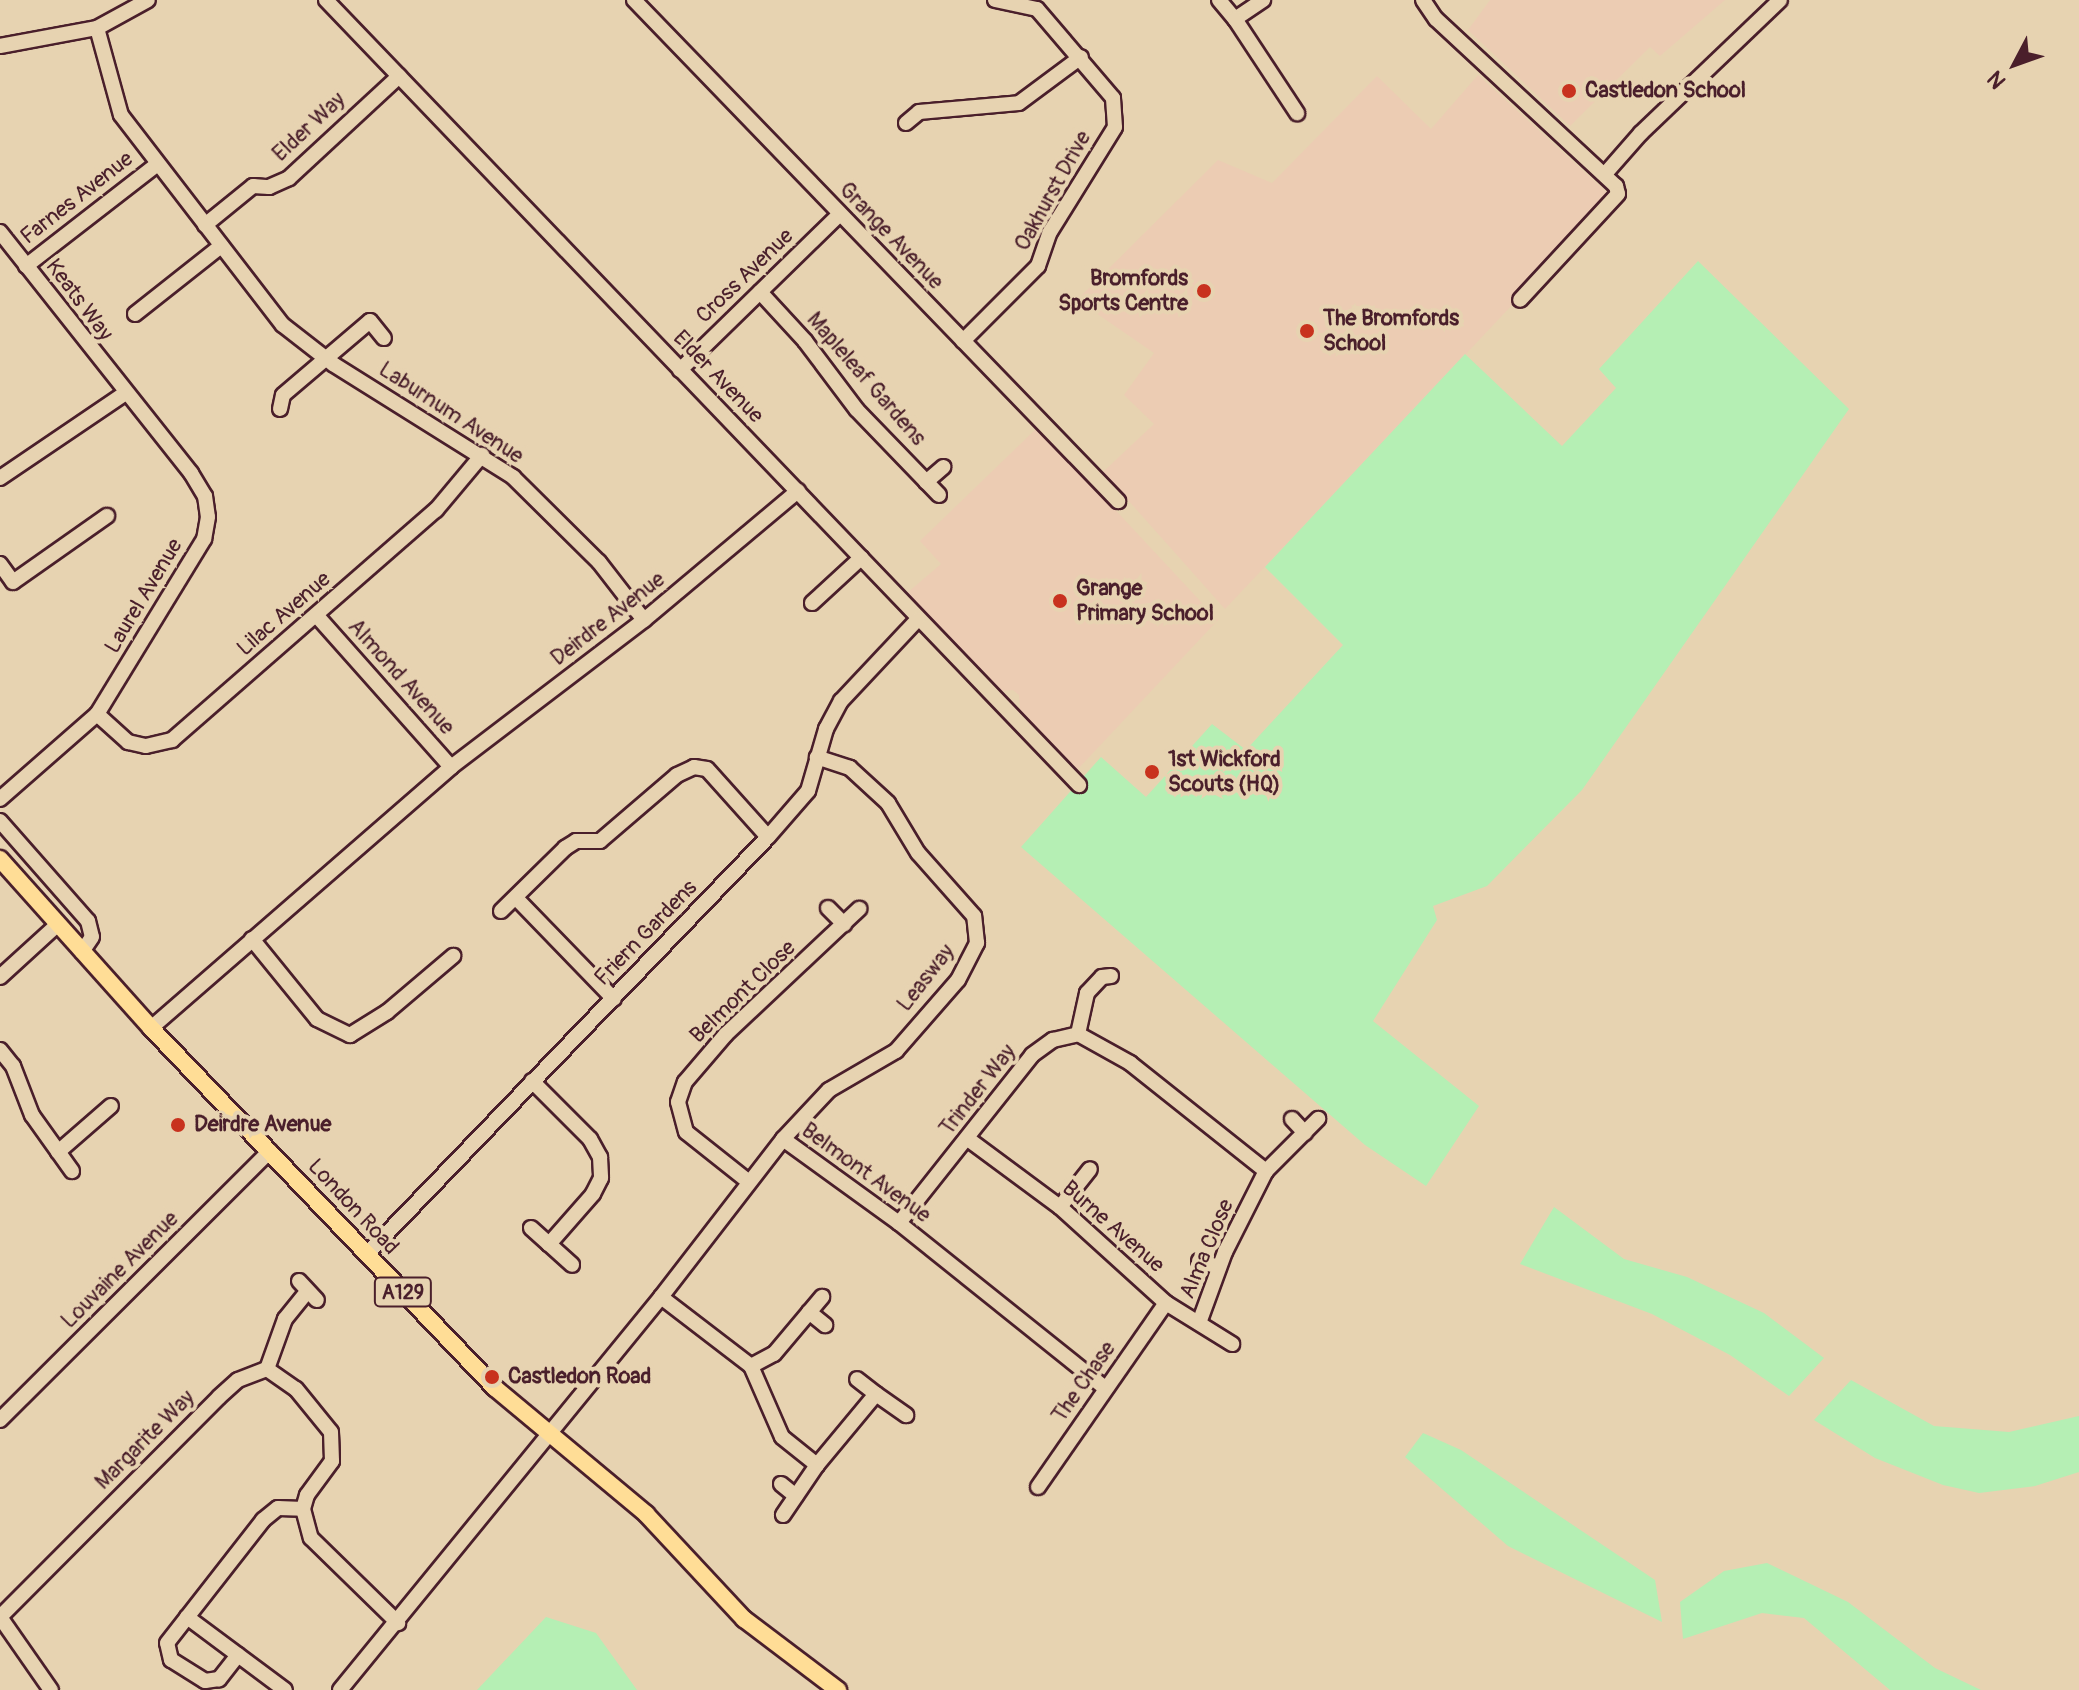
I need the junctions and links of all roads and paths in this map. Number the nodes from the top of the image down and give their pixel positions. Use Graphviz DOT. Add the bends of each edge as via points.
graph roads {
  1 [pos="148,0"];
  2 [pos="326,0"];
  3 [pos="634,0"];
  4 [pos="995,0"];
  5 [pos="1219,0"];
  6 [pos="1263,0"];
  7 [pos="1780,0"];
  8 [pos="1429,3"];
  9 [pos="1235,19"];
  10 [pos="97,28"];
  11 [pos="0,46"];
  12 [pos="1081,57"];
  13 [pos="399,76"];
  14 [pos="1297,113"];
  15 [pos="906,123"];
  16 [pos="156,165"];
  17 [pos="1605,174"];
  18 [pos="840,214"];
  19 [pos="205,225"];
  20 [pos="0,232"];
  21 [pos="221,246"];
  22 [pos="26,266"];
  23 [pos="760,292"];
  24 [pos="1520,300"];
  25 [pos="135,314"];
  26 [pos="384,338"];
  27 [pos="963,341"];
  28 [pos="325,357"];
  29 [pos="680,370"];
  30 [pos="124,394"];
  31 [pos="280,409"];
  32 [pos="482,455"];
  33 [pos="943,467"];
  34 [pos="0,478"];
  35 [pos="926,482"];
  36 [pos="798,491"];
  37 [pos="939,495"];
  38 [pos="1118,501"];
  39 [pos="107,516"];
  40 [pos="861,558"];
  41 [pos="0,564"];
  42 [pos="812,604"];
  43 [pos="317,616"];
  44 [pos="918,619"];
  45 [pos="644,620"];
  46 [pos="97,714"];
  47 [pos="817,757"];
  48 [pos="451,767"];
  49 [pos="1079,785"];
  50 [pos="0,799"];
  51 [pos="0,821"];
  52 [pos="768,837"];
  53 [pos="0,859"];
  54 [pos="517,899"];
  55 [pos="828,908"];
  56 [pos="859,909"];
  57 [pos="501,911"];
  58 [pos="844,924"];
  59 [pos="57,925"];
  60 [pos="252,939"];
  61 [pos="82,952"];
  62 [pos="453,956"];
  63 [pos="1111,976"];
  64 [pos="0,977"];
  65 [pos="614,999"];
  66 [pos="151,1028"];
  67 [pos="1078,1034"];
  68 [pos="0,1050"];
  69 [pos="532,1081"];
  70 [pos="111,1106"];
  71 [pos="1292,1119"];
  72 [pos="1318,1119"];
  73 [pos="1305,1133"];
  74 [pos="783,1139"];
  75 [pos="968,1139"];
  76 [pos="270,1151"];
  77 [pos="58,1152"];
  78 [pos="1090,1169"];
  79 [pos="72,1171"];
  80 [pos="1266,1171"];
  81 [pos="749,1182"];
  82 [pos="1060,1207"];
  83 [pos="899,1223"];
  84 [pos="531,1228"];
  85 [pos="549,1244"];
  86 [pos="367,1254"];
  87 [pos="1199,1261"];
  88 [pos="572,1265"];
  89 [pos="1219,1267"];
  90 [pos="308,1291"];
  91 [pos="661,1297"];
  92 [pos="822,1297"];
  93 [pos="1166,1303"];
  94 [pos="809,1312"];
  95 [pos="1199,1323"];
  96 [pos="825,1325"];
  97 [pos="1232,1344"];
  98 [pos="751,1366"];
  99 [pos="267,1369"];
  100 [pos="857,1379"];
  101 [pos="1106,1389"];
  102 [pos="876,1394"];
  103 [pos="906,1415"];
  104 [pos="0,1420"];
  105 [pos="549,1437"];
  106 [pos="817,1465"];
  107 [pos="781,1484"];
  108 [pos="1038,1487"];
  109 [pos="796,1496"];
  110 [pos="303,1509"];
  111 [pos="783,1515"];
  112 [pos="0,1617"];
  113 [pos="187,1617"];
  114 [pos="398,1623"];
  115 [pos="238,1655"];
  116 [pos="51,1690"];
  117 [pos="285,1690"];
  118 [pos="340,1690"];
  119 [pos="838,1690"];
  1 -- 10 [label="street"];
  2 -- 13 [label="street, Elder Avenue"];
  3 -- 18 [label="street, Grange Avenue"];
  4 -- 12 [label="street, Oakhurst Drive" via="1037,9"];
  5 -- 9 [label="street"];
  6 -- 9 [label="street"];
  7 -- 17 [label="street"];
  8 -- 17 [label="street"];
  9 -- 14 [label="street"];
  10 -- 11 [label="street"];
  10 -- 16 [label="street, Laburnum Avenue" via="121,115"];
  12 -- 15 [label="street" via="1019,103 919,112"];
  12 -- 27 [label="street, Oakhurst Drive" via="1113,98 1115,127 1050,232 1038,266"];
  13 -- 19 [label="street, Elder Way" via="289,178 269,187 253,186"];
  13 -- 29 [label="street, Elder Avenue"];
  16 -- 19 [label="street, Laburnum Avenue"];
  16 -- 22 [label="street, Farnes Avenue"];
  17 -- 24 [label="street" via="1618,194"];
  18 -- 23 [label="street, Cross Avenue"];
  18 -- 27 [label="street, Grange Avenue"];
  19 -- 21 [label="street, Laburnum Avenue"];
  20 -- 22 [label="street, Keats Way"];
  21 -- 25 [label="street"];
  21 -- 28 [label="street, Laburnum Avenue" via="283,325"];
  22 -- 30 [label="street, Keats Way"];
  23 -- 29 [label="street, Cross Avenue"];
  23 -- 35 [label="street, Mapleleaf Gardens" via="857,410"];
  26 -- 28 [label="street, Laburnum Avenue" via="370,321"];
  27 -- 38 [label="street, Grange Avenue"];
  28 -- 31 [label="street, Laburnum Avenue" via="283,395"];
  28 -- 32 [label="street, Laburnum Avenue"];
  29 -- 36 [label="street, Elder Avenue"];
  30 -- 34 [label="street"];
  30 -- 46 [label="street, Laurel Avenue" via="191,473 205,496 208,517 204,539"];
  32 -- 43 [label="street, Lilac Avenue" via="436,510"];
  32 -- 45 [label="street, Laburnum Avenue" via="513,477 599,562"];
  33 -- 35 [label="street"];
  35 -- 37 [label="street, Mapleleaf Gardens"];
  36 -- 40 [label="street, Elder Avenue"];
  36 -- 45 [label="street, Deirdre Avenue"];
  39 -- 41 [label="street" via="13,582"];
  40 -- 42 [label="street"];
  40 -- 44 [label="street, Elder Avenue"];
  43 -- 46 [label="street, Lilac Avenue" via="172,740 146,746 128,742"];
  43 -- 48 [label="street, Almond Avenue"];
  44 -- 47 [label="street, Friern Gardens" via="841,701"];
  44 -- 49 [label="street, Elder Avenue"];
  45 -- 48 [label="street, Deirdre Avenue"];
  46 -- 50 [label="street, Laurel Avenue"];
  47 -- 52 [label="street, Friern Gardens" via="808,791"];
  47 -- 74 [label="street, Leasway" via="850,768 888,803 918,853 974,916 977,943 958,980 896,1051 829,1090"];
  48 -- 60 [label="street, Deirdre Avenue"];
  51 -- 61 [label="street" via="88,921 92,937"];
  52 -- 54 [label="street" via="707,769 694,767 677,775 600,841 576,841 565,848"];
  52 -- 65 [label="street, Friern Gardens"];
  53 -- 59 [label="main road, London Road / A129"];
  54 -- 57 [label="street"];
  54 -- 65 [label="street"];
  55 -- 58 [label="street"];
  56 -- 58 [label="street, Belmont Close"];
  58 -- 81 [label="street, Belmont Close" via="726,1034 685,1082 678,1102 686,1132"];
  59 -- 61 [label="main road, London Road / A129"];
  59 -- 64 [label="street"];
  60 -- 62 [label="street" via="317,1019 350,1035 387,1012"];
  60 -- 66 [label="street, Deirdre Avenue"];
  61 -- 66 [label="main road, London Road / A129"];
  63 -- 67 [label="street" via="1102,977 1087,993"];
  65 -- 69 [label="street, Friern Gardens"];
  66 -- 76 [label="main road, London Road / A129"];
  67 -- 75 [label="street, Trinder Way" via="1053,1040 1026,1063"];
  67 -- 80 [label="street" via="1130,1063"];
  68 -- 77 [label="street" via="13,1066 32,1115"];
  69 -- 85 [label="street" via="590,1139 600,1157 601,1178 593,1194"];
  69 -- 86 [label="street, Friern Gardens"];
  70 -- 77 [label="street"];
  71 -- 73 [label="street"];
  72 -- 73 [label="street, Alma Close"];
  73 -- 80 [label="street, Alma Close"];
  74 -- 81 [label="street, Belmont Avenue"];
  74 -- 83 [label="street, Belmont Avenue"];
  75 -- 82 [label="street, Burne Avenue"];
  75 -- 83 [label="street, Trinder Way"];
  76 -- 86 [label="main road, London Road / A129"];
  76 -- 104 [label="street, Louvaine Avenue"];
  77 -- 79 [label="street"];
  78 -- 82 [label="street"];
  80 -- 89 [label="street, Alma Close"];
  81 -- 91 [label="street, Belmont Avenue"];
  82 -- 93 [label="street, Burne Avenue"];
  83 -- 101 [label="street, Belmont Avenue"];
  84 -- 85 [label="street"];
  85 -- 88 [label="street"];
  86 -- 105 [label="main road, London Road / A129"];
  87 -- 89 [label="street"];
  89 -- 95 [label="street, Alma Close" via="1215,1291"];
  90 -- 99 [label="street" via="285,1319"];
  91 -- 98 [label="street"];
  91 -- 105 [label="street, Belmont Avenue"];
  92 -- 94 [label="street"];
  93 -- 95 [label="street, Burne Avenue"];
  93 -- 101 [label="street, The Chase"];
  94 -- 96 [label="street"];
  94 -- 98 [label="street" via="774,1354"];
  95 -- 97 [label="street, Burne Avenue"];
  98 -- 106 [label="street" via="782,1437"];
  99 -- 110 [label="street" via="296,1389 331,1432 332,1461"];
  99 -- 112 [label="street, Margarite Way" via="238,1380 219,1397"];
  100 -- 102 [label="street"];
  101 -- 108 [label="street, The Chase"];
  102 -- 103 [label="street"];
  102 -- 106 [label="street"];
  105 -- 114 [label="street"];
  105 -- 119 [label="main road, London Road / A129" via="646,1514 744,1619"];
  106 -- 109 [label="street"];
  107 -- 109 [label="street"];
  109 -- 111 [label="street"];
  110 -- 113 [label="street" via="278,1508 263,1520"];
  110 -- 114 [label="street" via="311,1538"];
  112 -- 116 [label="street"];
  113 -- 115 [label="street"];
  113 -- 115 [label="street" via="167,1643 171,1660 212,1682"];
  114 -- 118 [label="street"];
  115 -- 117 [label="street"];
}
